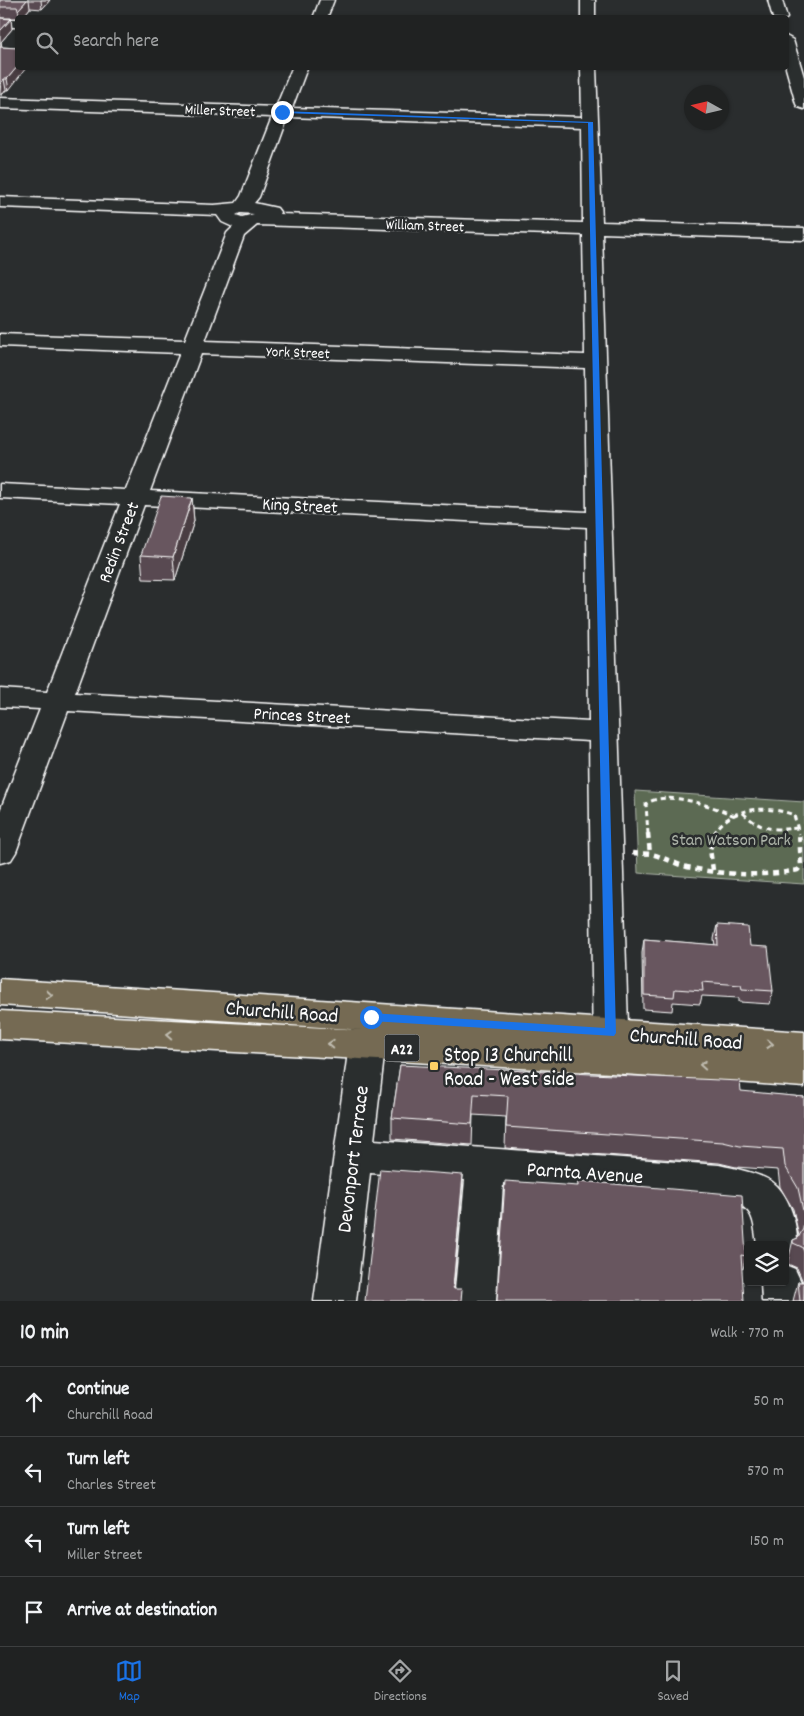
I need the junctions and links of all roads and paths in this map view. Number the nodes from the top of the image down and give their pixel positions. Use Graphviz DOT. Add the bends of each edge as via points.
graph roads {
  1 [pos="327,0"];
  2 [pos="588,0"];
  3 [pos="775,0"];
  4 [pos="321,15"];
  5 [pos="588,15"];
  6 [pos="779,15"];
  7 [pos="0,23"];
  8 [pos="15,24"];
  9 [pos="789,51"];
  10 [pos="298,70"];
  11 [pos="589,70"];
  12 [pos="0,104"];
  13 [pos="804,104"];
  14 [pos="282,112"];
  15 [pos="590,122"];
  16 [pos="0,202"];
  17 [pos="0,210"];
  18 [pos="193,213"];
  19 [pos="244,215"];
  20 [pos="592,227"];
  21 [pos="804,234"];
  22 [pos="0,340"];
  23 [pos="192,348"];
  24 [pos="596,362"];
  25 [pos="0,491"];
  26 [pos="135,498"];
  27 [pos="599,520"];
  28 [pos="0,698"];
  29 [pos="57,701"];
  30 [pos="604,732"];
  31 [pos="743,813"];
  32 [pos="736,816"];
  33 [pos="798,828"];
  34 [pos="0,852"];
  35 [pos="606,852"];
  36 [pos="650,854"];
  37 [pos="713,870"];
  38 [pos="0,992"];
  39 [pos="0,1025"];
  40 [pos="369,1031"];
  41 [pos="611,1046"];
  42 [pos="804,1046"];
  43 [pos="804,1072"];
  44 [pos="352,1155"];
  45 [pos="485,1165"];
  46 [pos="777,1241"];
  47 [pos="781,1286"];
  48 [pos="335,1301"];
  49 [pos="475,1301"];
  50 [pos="783,1301"];
  1 -- 4 [label="street"];
  2 -- 5 [label="street"];
  3 -- 6 [label="street"];
  7 -- 8 [label="street"];
  9 -- 13 [label="street"];
  10 -- 14 [label="street, Redin Street"];
  11 -- 15 [label="street"];
  12 -- 14 [label="street, Miller Street"];
  14 -- 15 [label="street, Miller Street"];
  14 -- 19 [label="street, Redin Street"];
  15 -- 20 [label="street"];
  16 -- 18 [label="street, William Street"];
  17 -- 18 [label="street, William Street"];
  18 -- 19 [label="street, William Street"];
  19 -- 20 [label="street, William Street" via="529,224 579,230"];
  19 -- 23 [label="street, Redin Street"];
  20 -- 21 [label="street, William Street"];
  20 -- 24 [label="street"];
  22 -- 23 [label="street, York Street"];
  23 -- 24 [label="street, York Street"];
  23 -- 26 [label="street, Redin Street"];
  24 -- 27 [label="street"];
  25 -- 26 [label="street, King Street"];
  26 -- 27 [label="street, King Street"];
  26 -- 29 [label="street, Redin Street"];
  27 -- 30 [label="street"];
  28 -- 29 [label="street, Princes Street"];
  29 -- 30 [label="street, Princes Street"];
  29 -- 34 [label="street, Redin Street"];
  30 -- 35 [label="street"];
  31 -- 32 [label="path"];
  31 -- 33 [label="path" via="762,828"];
  31 -- 33 [label="path" via="760,809 784,811 794,815"];
  32 -- 36 [label="path" via="684,802 650,801 646,808"];
  32 -- 37 [label="path" via="721,823 711,842"];
  33 -- 37 [label="path" via="801,866 798,870 771,874"];
  35 -- 36 [label="path"];
  35 -- 41 [label="street"];
  36 -- 37 [label="path" via="689,867"];
  38 -- 40 [label="main road, Churchill Road / A22, one-way"];
  40 -- 39 [label="main road, Churchill Road / A22, one-way"];
  40 -- 41 [label="main road, Churchill Road / A22"];
  40 -- 44 [label="street, Devonport Terrace"];
  41 -- 42 [label="main road, Churchill Road / A22, one-way"];
  43 -- 41 [label="main road, Churchill Road / A22, one-way"];
  44 -- 45 [label="street, Parnta Avenue"];
  44 -- 48 [label="street, Devonport Terrace"];
  45 -- 46 [label="street, Parnta Avenue" via="738,1186 754,1191 766,1200 774,1217"];
  45 -- 49 [label="street"];
  47 -- 50 [label="street"];
}
